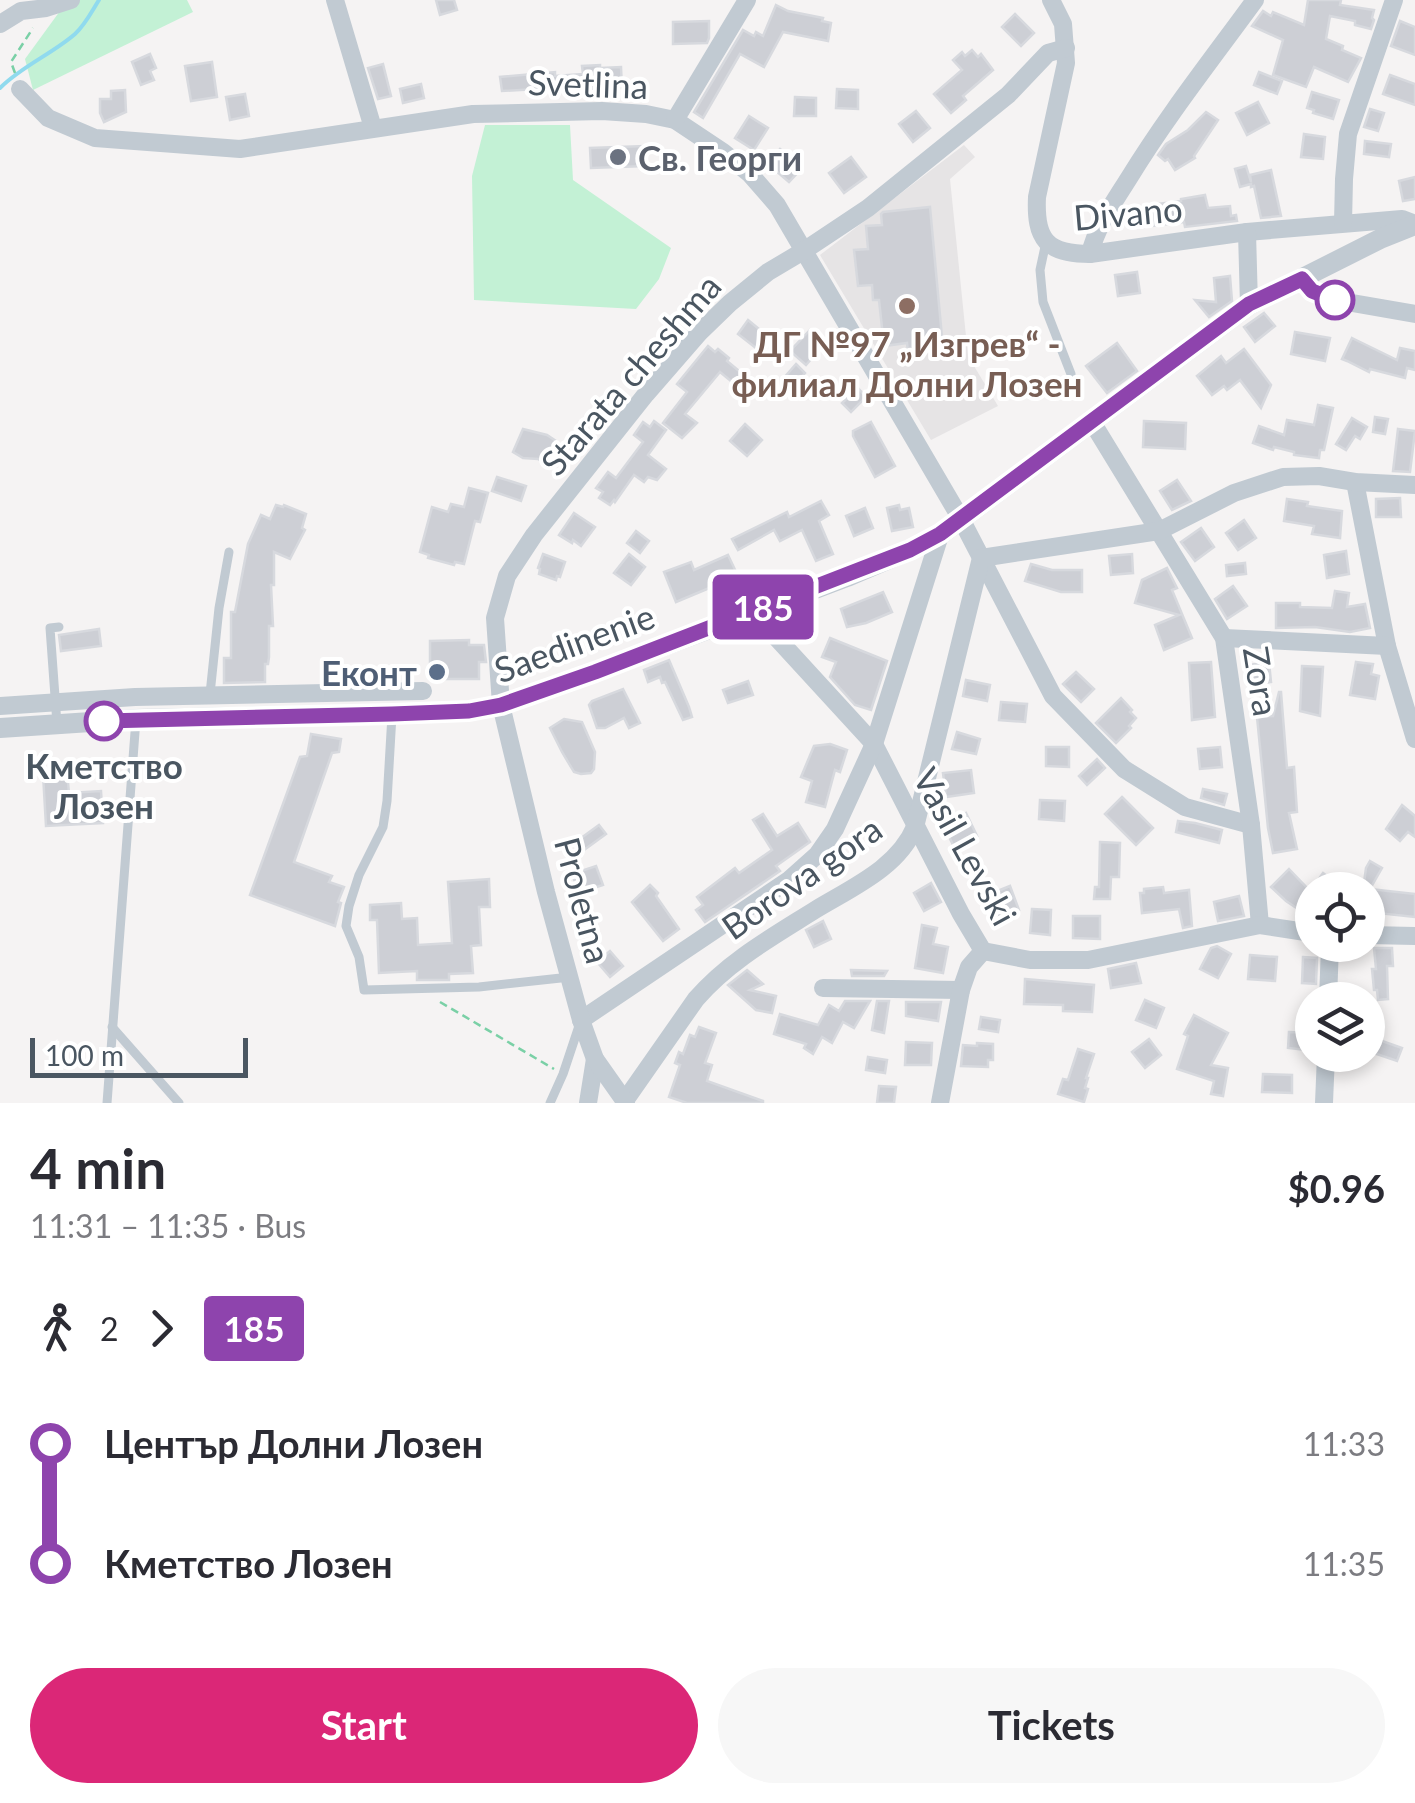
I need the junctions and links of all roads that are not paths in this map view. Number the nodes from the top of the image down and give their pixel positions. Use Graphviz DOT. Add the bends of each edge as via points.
graph roads {
  1 [pos="70,0"];
  2 [pos="335,0"];
  3 [pos="747,0"];
  4 [pos="1051,0"];
  5 [pos="1255,0"];
  6 [pos="1415,0"];
  7 [pos="1390,1"];
  8 [pos="0,24"];
  9 [pos="1066,48"];
  10 [pos="20,89"];
  11 [pos="675,120"];
  12 [pos="374,128"];
  13 [pos="1344,223"];
  14 [pos="1415,224"];
  15 [pos="1247,232"];
  16 [pos="1046,242"];
  17 [pos="805,250"];
  18 [pos="1090,254"];
  19 [pos="1302,279"];
  20 [pos="1249,304"];
  21 [pos="1415,314"];
  22 [pos="1072,374"];
  23 [pos="1092,422"];
  24 [pos="1355,482"];
  25 [pos="1415,486"];
  26 [pos="961,518"];
  27 [pos="1159,532"];
  28 [pos="940,534"];
  29 [pos="228,552"];
  30 [pos="981,558"];
  31 [pos="752,611"];
  32 [pos="59,627"];
  33 [pos="1224,638"];
  34 [pos="1386,646"];
  35 [pos="422,692"];
  36 [pos="210,697"];
  37 [pos="56,702"];
  38 [pos="501,705"];
  39 [pos="0,706"];
  40 [pos="392,714"];
  41 [pos="136,718"];
  42 [pos="58,724"];
  43 [pos="0,728"];
  44 [pos="1415,739"];
  45 [pos="874,744"];
  46 [pos="1251,825"];
  47 [pos="915,826"];
  48 [pos="1260,925"];
  49 [pos="1295,931"];
  50 [pos="1385,935"];
  51 [pos="1415,936"];
  52 [pos="983,951"];
  53 [pos="570,977"];
  54 [pos="824,988"];
  55 [pos="961,990"];
  56 [pos="581,1020"];
  57 [pos="112,1027"];
  58 [pos="595,1059"];
  59 [pos="1325,1072"];
  60 [pos="625,1102"];
  61 [pos="107,1103"];
  62 [pos="179,1103"];
  63 [pos="550,1103"];
  64 [pos="588,1103"];
  65 [pos="940,1103"];
  66 [pos="1324,1103"];
  1 -- 8 [label="street" via="21,11"];
  2 -- 12 [label="street"];
  3 -- 11 [label="street"];
  4 -- 9 [label="street"];
  5 -- 18 [label="street" via="1151,142"];
  6 -- 7 [label="street"];
  7 -- 13 [label="street" via="1348,134"];
  9 -- 16 [label="street, Divano" via="1037,196"];
  9 -- 17 [label="street, Starata cheshma" via="1048,53 950,143"];
  10 -- 12 [label="street, Svetlina" via="48,118 96,138 240,148"];
  11 -- 12 [label="street, Svetlina" via="602,111 473,114"];
  11 -- 17 [label="street, Svetlina" via="750,174"];
  13 -- 14 [label="street, Divano"];
  13 -- 15 [label="street, Divano"];
  14 -- 19 [label="street, Saedinenie"];
  15 -- 18 [label="street, Divano"];
  15 -- 20 [label="street"];
  16 -- 18 [label="street, Divano" via="1054,250"];
  16 -- 22 [label="lane" via="1043,302"];
  17 -- 26 [label="street, Svetlina"];
  17 -- 38 [label="street, Starata cheshma" via="768,272 699,333 534,534 507,576 495,618"];
  19 -- 20 [label="street, Saedinenie"];
  19 -- 21 [label="street" via="1335,300"];
  20 -- 23 [label="street, Saedinenie"];
  23 -- 26 [label="street, Saedinenie"];
  23 -- 27 [label="street, Zora"];
  24 -- 25 [label="street"];
  24 -- 27 [label="street" via="1283,477 1234,493"];
  24 -- 34 [label="street"];
  26 -- 28 [label="street, Saedinenie"];
  26 -- 30 [label="street, Svetlina"];
  27 -- 30 [label="street"];
  27 -- 33 [label="street, Zora"];
  28 -- 31 [label="street, Saedinenie"];
  28 -- 45 [label="street, Borova gora"];
  29 -- 36 [label="lane"];
  30 -- 46 [label="street, Svetlina" via="1052,696 1124,769 1186,808"];
  30 -- 47 [label="street, Borova gora"];
  31 -- 38 [label="street, Saedinenie"];
  31 -- 45 [label="street, Vasil Levski"];
  32 -- 37 [label="lane" via="50,628"];
  33 -- 34 [label="street"];
  33 -- 46 [label="street, Zora"];
  34 -- 44 [label="street"];
  35 -- 36 [label="street"];
  36 -- 37 [label="street"];
  37 -- 39 [label="street"];
  37 -- 42 [label="lane"];
  38 -- 40 [label="street, Saedinenie"];
  38 -- 53 [label="street, Proletna"];
  40 -- 41 [label="street, Saedinenie"];
  40 -- 53 [label="lane" via="388,800 346,926 364,990"];
  41 -- 42 [label="street, Saedinenie"];
  41 -- 57 [label="lane"];
  42 -- 43 [label="street, Saedinenie"];
  45 -- 47 [label="street, Vasil Levski"];
  45 -- 56 [label="street, Borova gora" via="817,855"];
  46 -- 48 [label="street, Zora"];
  47 -- 52 [label="street, Vasil Levski"];
  47 -- 60 [label="street, Borova gora" via="875,874 708,985"];
  48 -- 49 [label="street, Vasil Levski"];
  48 -- 52 [label="street, Vasil Levski" via="1088,960"];
  50 -- 51 [label="street"];
  52 -- 55 [label="street"];
  53 -- 56 [label="street, Proletna"];
  54 -- 55 [label="street"];
  55 -- 65 [label="street"];
  56 -- 58 [label="street, Proletna"];
  56 -- 63 [label="lane"];
  57 -- 61 [label="lane"];
  57 -- 62 [label="lane"];
  58 -- 60 [label="street, Proletna"];
  58 -- 64 [label="street"];
  59 -- 66 [label="street"];
}
